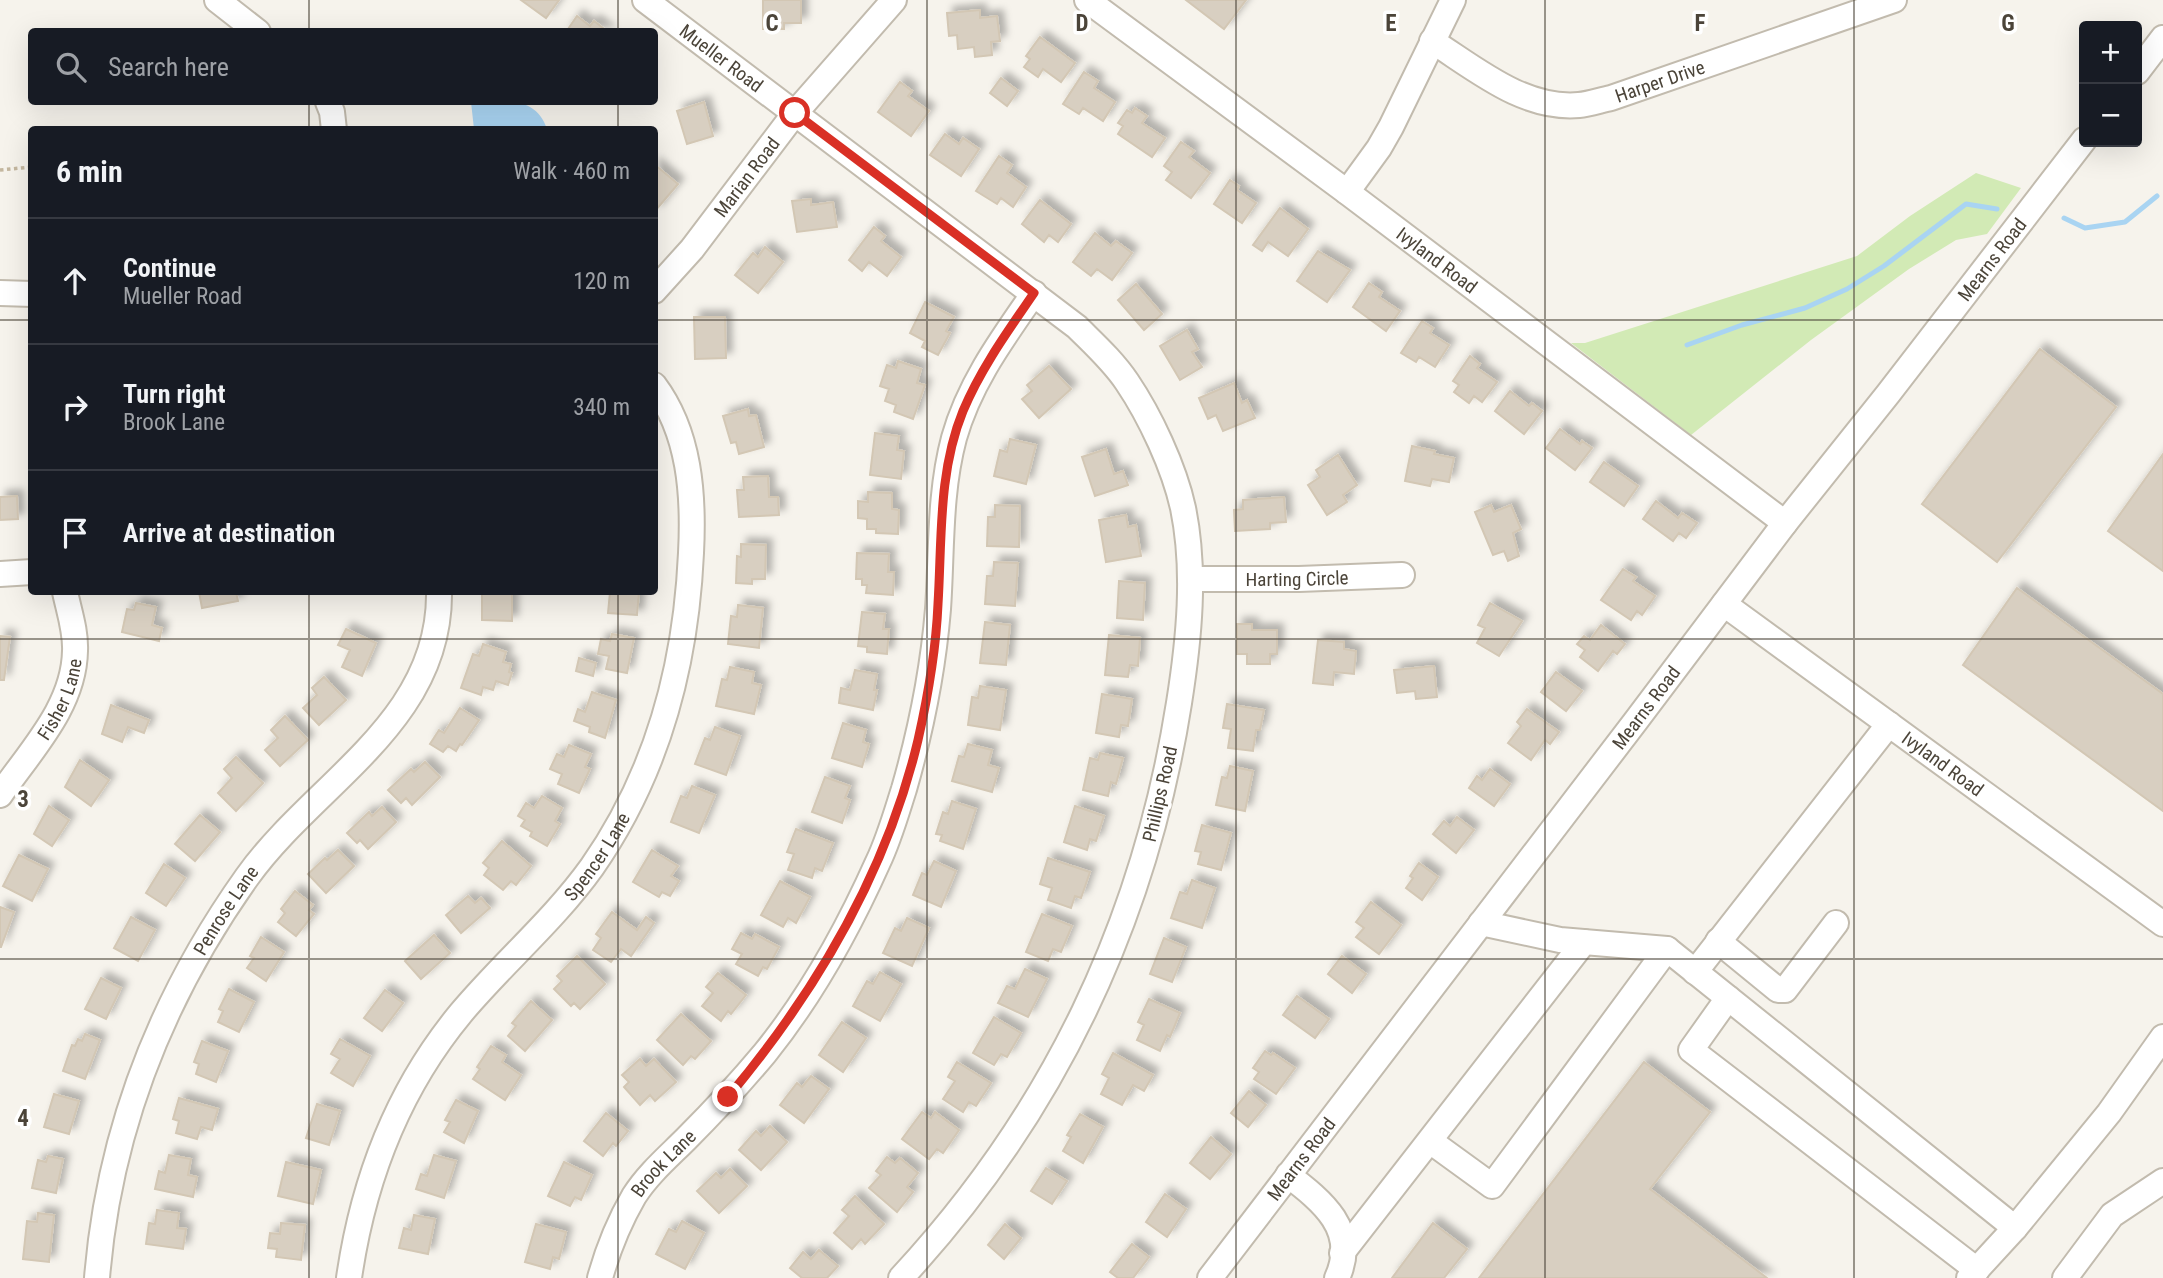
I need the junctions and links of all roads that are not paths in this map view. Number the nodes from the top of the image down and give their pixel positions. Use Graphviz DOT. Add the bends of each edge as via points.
graph roads {
  1 [pos="216,0"];
  2 [pos="645,0"];
  3 [pos="894,0"];
  4 [pos="1087,0"];
  5 [pos="1452,0"];
  6 [pos="1894,0"];
  7 [pos="253,28"];
  8 [pos="2163,38"];
  9 [pos="1432,41"];
  10 [pos="2142,65"];
  11 [pos="329,105"];
  12 [pos="795,113"];
  13 [pos="334,126"];
  14 [pos="2079,146"];
  15 [pos="1348,192"];
  16 [pos="658,287"];
  17 [pos="0,293"];
  18 [pos="1034,293"];
  19 [pos="28,294"];
  20 [pos="658,391"];
  21 [pos="1785,523"];
  22 [pos="28,572"];
  23 [pos="0,574"];
  24 [pos="1402,575"];
  25 [pos="1190,579"];
  26 [pos="66,595"];
  27 [pos="439,595"];
  28 [pos="1724,604"];
  29 [pos="1889,724"];
  30 [pos="0,794"];
  31 [pos="1481,923"];
  32 [pos="1836,923"];
  33 [pos="2163,924"];
  34 [pos="1718,941"];
  35 [pos="1584,942"];
  36 [pos="1667,949"];
  37 [pos="1695,971"];
  38 [pos="1728,998"];
  39 [pos="2163,1037"];
  40 [pos="1430,1141"];
  41 [pos="1288,1175"];
  42 [pos="2163,1181"];
  43 [pos="2015,1228"];
  44 [pos="1342,1252"];
  45 [pos="1973,1274"];
  46 [pos="97,1278"];
  47 [pos="349,1278"];
  48 [pos="600,1278"];
  49 [pos="901,1278"];
  50 [pos="1210,1278"];
  51 [pos="1338,1278"];
  52 [pos="2065,1278"];
  1 -- 7 [label="street"];
  2 -- 12 [label="street, Mueller Road"];
  3 -- 12 [label="street, Marian Road"];
  4 -- 15 [label="street, Ivyland Road"];
  5 -- 9 [label="street"];
  6 -- 9 [label="street, Harper Drive" via="1611,98 1578,105 1543,102 1509,90"];
  8 -- 10 [label="street"];
  9 -- 15 [label="street" via="1379,148"];
  11 -- 13 [label="street"];
  12 -- 16 [label="street, Marian Road"];
  12 -- 18 [label="street, Mueller Road"];
  14 -- 21 [label="street, Mearns Road"];
  15 -- 21 [label="street, Ivyland Road"];
  17 -- 19 [label="street"];
  18 -- 25 [label="street, Phillips Road" via="1108,359 1150,423 1182,507"];
  18 -- 48 [label="street, Brook Lane" via="990,356 954,439 941,513 936,635 925,704 918,741 879,860 844,933 775,1040 635,1195"];
  20 -- 47 [label="street, Spencer Lane" via="680,437 692,500 685,625 660,734 635,794 589,871 462,1012 419,1072 370,1181"];
  21 -- 28 [label="street, Mearns Road"];
  22 -- 23 [label="street"];
  24 -- 25 [label="street, Harting Circle"];
  25 -- 49 [label="street, Phillips Road" via="1182,680 1161,797 1107,964 1053,1073 998,1159"];
  26 -- 30 [label="street, Fisher Lane" via="75,649 70,685 52,722"];
  27 -- 46 [label="street, Penrose Lane" via="428,659 404,706 264,856 181,983 124,1126"];
  28 -- 29 [label="street, Ivyland Road"];
  28 -- 31 [label="street, Mearns Road"];
  29 -- 33 [label="street, Ivyland Road"];
  29 -- 34 [label="street"];
  31 -- 35 [label="street"];
  31 -- 41 [label="street, Mearns Road"];
  32 -- 34 [label="street" via="1785,990 1778,990"];
  34 -- 37 [label="street"];
  35 -- 36 [label="street"];
  35 -- 40 [label="street"];
  36 -- 37 [label="street"];
  36 -- 40 [label="street" via="1492,1186"];
  37 -- 38 [label="street"];
  38 -- 43 [label="street"];
  38 -- 45 [label="street" via="1691,1050"];
  39 -- 43 [label="street" via="2109,1113"];
  40 -- 44 [label="street"];
  41 -- 44 [label="street" via="1335,1218"];
  41 -- 50 [label="street, Mearns Road"];
  42 -- 52 [label="street" via="2112,1214"];
  43 -- 45 [label="street"];
  44 -- 51 [label="street"];
}
